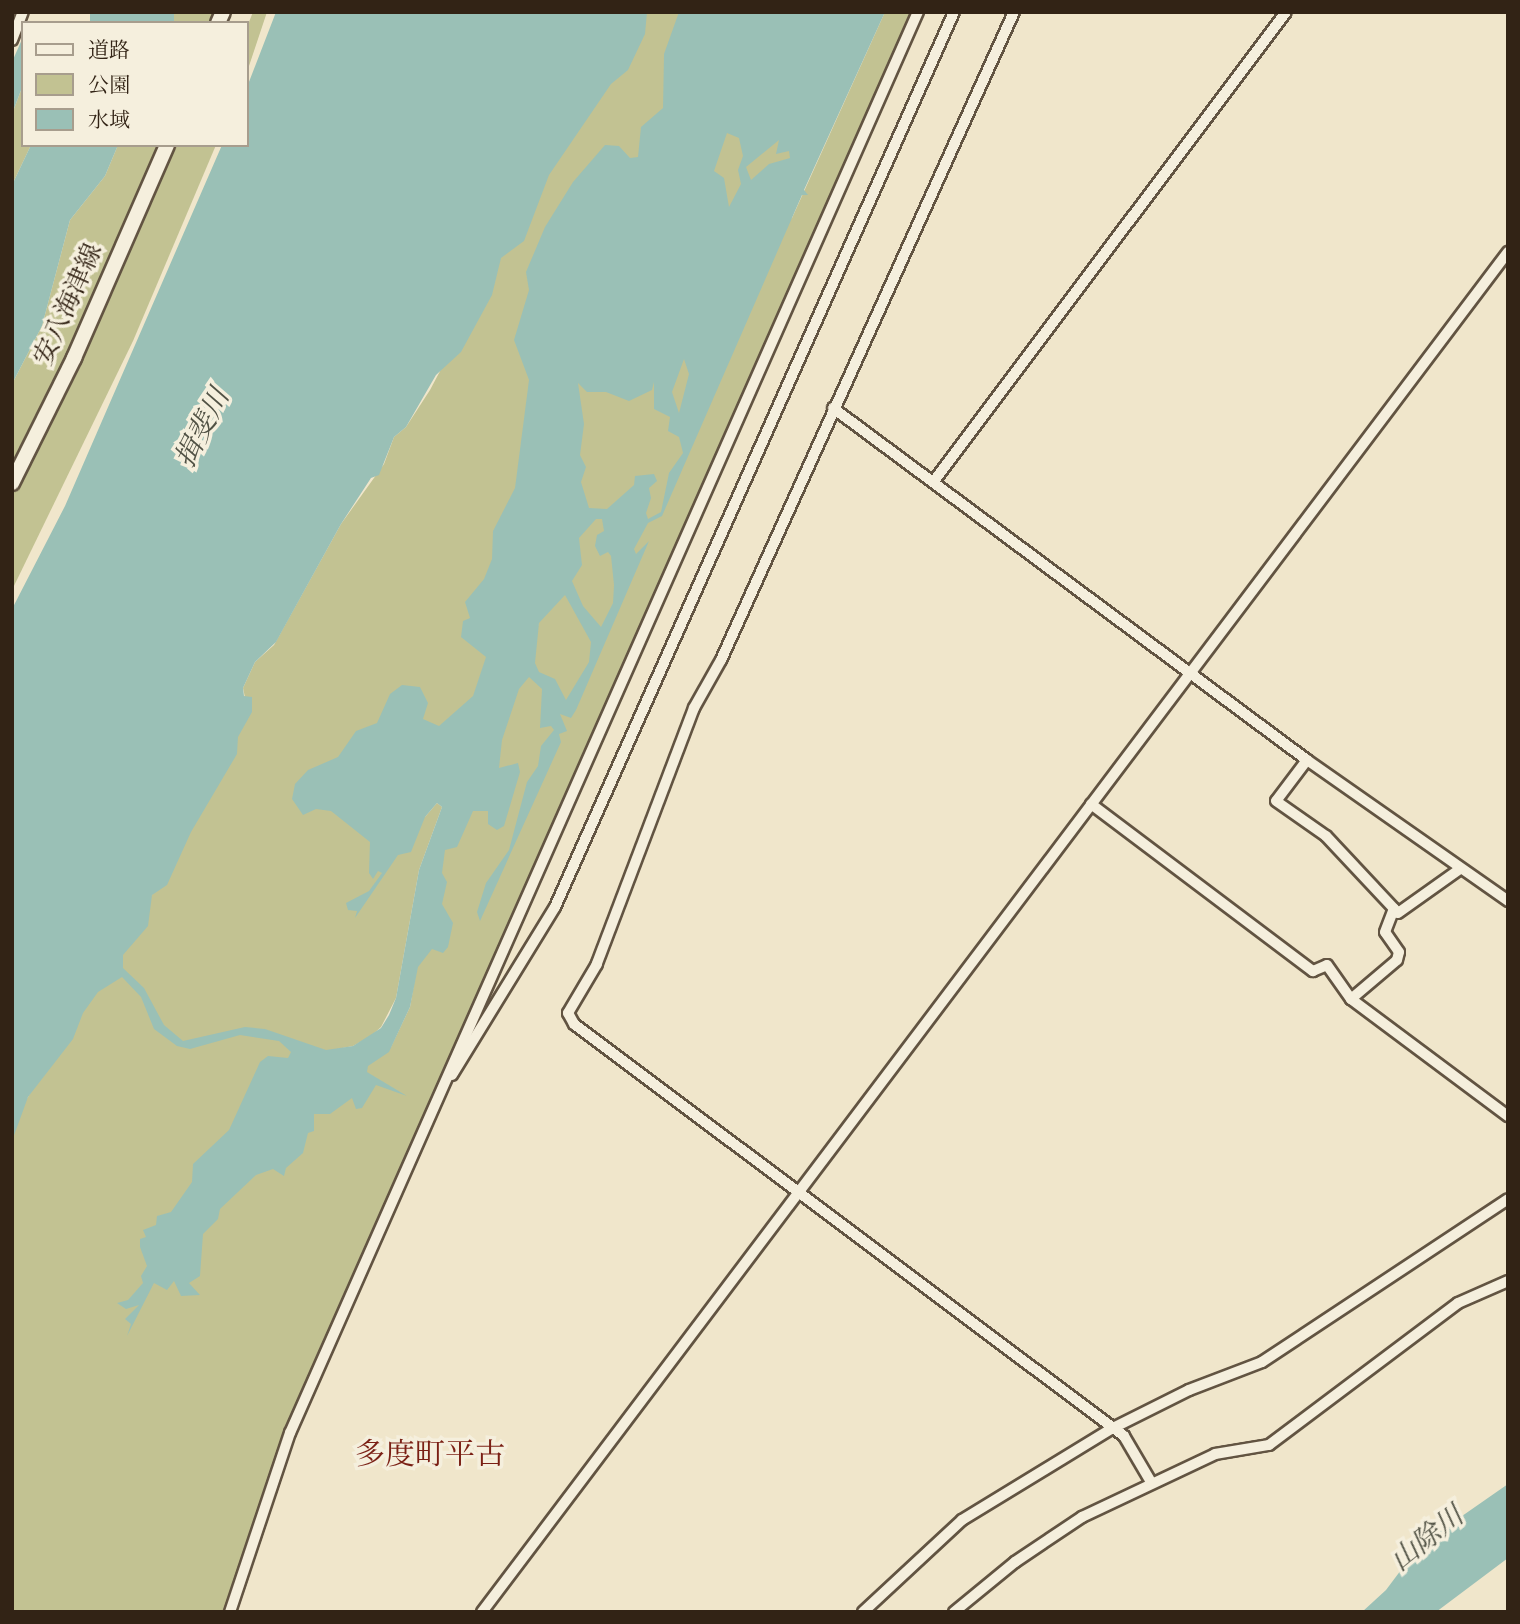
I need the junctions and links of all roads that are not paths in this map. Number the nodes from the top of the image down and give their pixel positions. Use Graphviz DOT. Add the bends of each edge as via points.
graph roads {
  1 [pos="23,12"];
  2 [pos="918,12"];
  3 [pos="954,12"];
  4 [pos="1014,12"];
  5 [pos="1286,12"];
  6 [pos="12,40"];
  7 [pos="166,147"];
  8 [pos="1508,252"];
  9 [pos="833,408"];
  10 [pos="934,481"];
  11 [pos="12,483"];
  12 [pos="1189,674"];
  13 [pos="1307,761"];
  14 [pos="1091,804"];
  15 [pos="1460,869"];
  16 [pos="1508,901"];
  17 [pos="1394,909"];
  18 [pos="1351,999"];
  19 [pos="436,1101"];
  20 [pos="1508,1116"];
  21 [pos="799,1191"];
  22 [pos="1508,1199"];
  23 [pos="1508,1281"];
  24 [pos="1113,1427"];
  25 [pos="1151,1482"];
  26 [pos="230,1612"];
  27 [pos="482,1612"];
  28 [pos="863,1612"];
  29 [pos="954,1612"];
  1 -- 6 [label="street"];
  2 -- 19 [label="street"];
  3 -- 19 [label="street" via="555,907"];
  4 -- 9 [label="street"];
  5 -- 10 [label="street"];
  7 -- 11 [label="main road, 安八海津線" via="74,358"];
  8 -- 12 [label="street"];
  9 -- 10 [label="street"];
  9 -- 21 [label="street" via="721,660 694,708 597,964 568,1013 574,1024"];
  10 -- 12 [label="street"];
  12 -- 13 [label="street"];
  12 -- 14 [label="street"];
  13 -- 15 [label="street"];
  13 -- 17 [label="street" via="1276,801 1326,836"];
  14 -- 18 [label="street" via="1313,971 1327,965"];
  14 -- 21 [label="street"];
  15 -- 16 [label="street"];
  15 -- 17 [label="street" via="1398,913"];
  17 -- 18 [label="street" via="1385,932 1399,952 1397,960"];
  18 -- 20 [label="street"];
  19 -- 26 [label="street" via="290,1433"];
  21 -- 24 [label="street"];
  21 -- 27 [label="street"];
  22 -- 24 [label="street" via="1262,1362 1189,1390"];
  23 -- 25 [label="street" via="1458,1303 1269,1445 1215,1454"];
  24 -- 25 [label="street" via="1124,1436"];
  24 -- 28 [label="street" via="962,1520"];
  25 -- 29 [label="street" via="1082,1517 1015,1562"];
}
